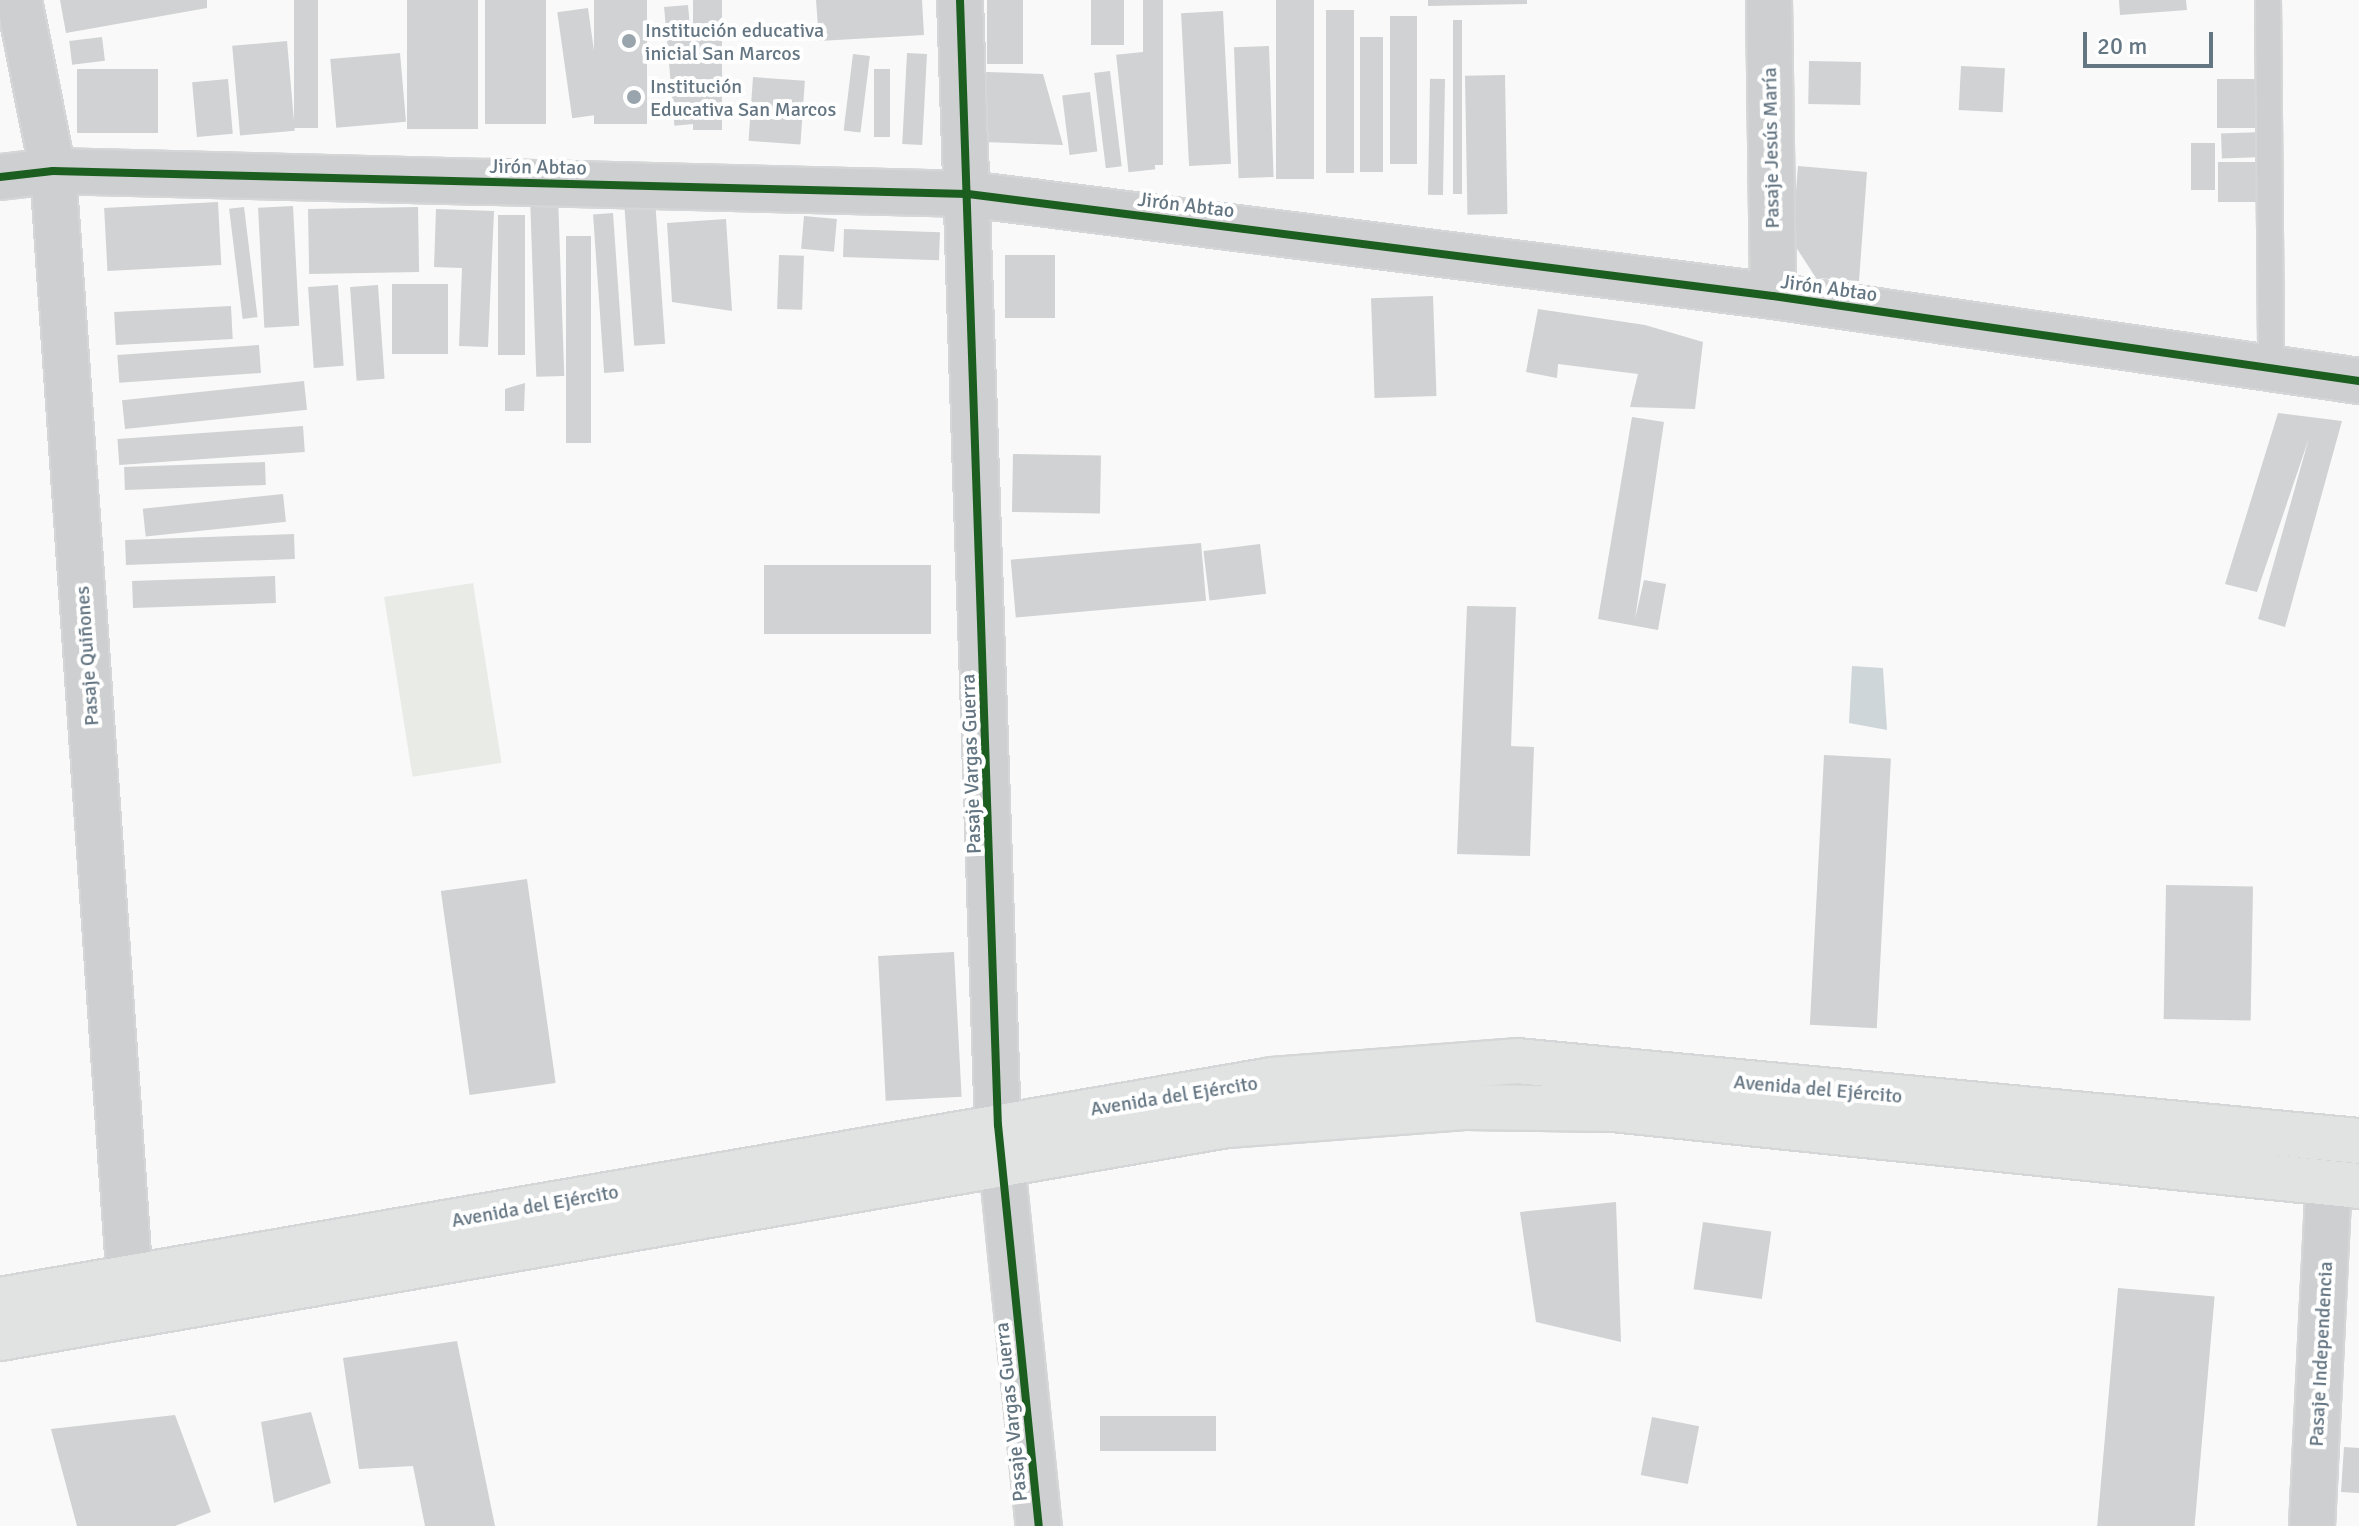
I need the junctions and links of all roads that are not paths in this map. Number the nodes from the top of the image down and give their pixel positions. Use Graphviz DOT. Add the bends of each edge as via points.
graph roads {
  1 [pos="19,0"];
  2 [pos="960,0"];
  3 [pos="1769,0"];
  4 [pos="2268,0"];
  5 [pos="53,171"];
  6 [pos="0,177"];
  7 [pos="968,194"];
  8 [pos="1773,296"];
  9 [pos="2271,366"];
  10 [pos="2359,381"];
  11 [pos="2359,1141"];
  12 [pos="1000,1145"];
  13 [pos="2344,1184"];
  14 [pos="131,1296"];
  15 [pos="0,1300"];
  16 [pos="0,1338"];
  17 [pos="1039,1526"];
  18 [pos="2312,1526"];
  1 -- 5 [label="street, Pasaje Quiñones"];
  2 -- 7 [label="street, Pasaje Vargas Guerra"];
  3 -- 8 [label="street, Pasaje Jesús María"];
  4 -- 9 [label="lane"];
  5 -- 6 [label="street, Jirón Abtao"];
  5 -- 7 [label="street, Jirón Abtao"];
  5 -- 14 [label="street, Pasaje Quiñones"];
  7 -- 8 [label="street, Jirón Abtao"];
  7 -- 12 [label="street, Pasaje Vargas Guerra"];
  8 -- 9 [label="street, Jirón Abtao"];
  9 -- 10 [label="street, Jirón Abtao"];
  11 -- 12 [label="main road, Avenida del Ejército" via="1517,1061 1272,1080"];
  12 -- 13 [label="main road, Avenida del Ejército" via="1497,1107 1613,1109"];
  12 -- 14 [label="main road, Avenida del Ejército"];
  12 -- 17 [label="street, Pasaje Vargas Guerra"];
  13 -- 18 [label="street, Pasaje Independencia"];
  14 -- 15 [label="main road, Avenida del Ejército"];
  14 -- 16 [label="main road, Avenida del Ejército"];
}
